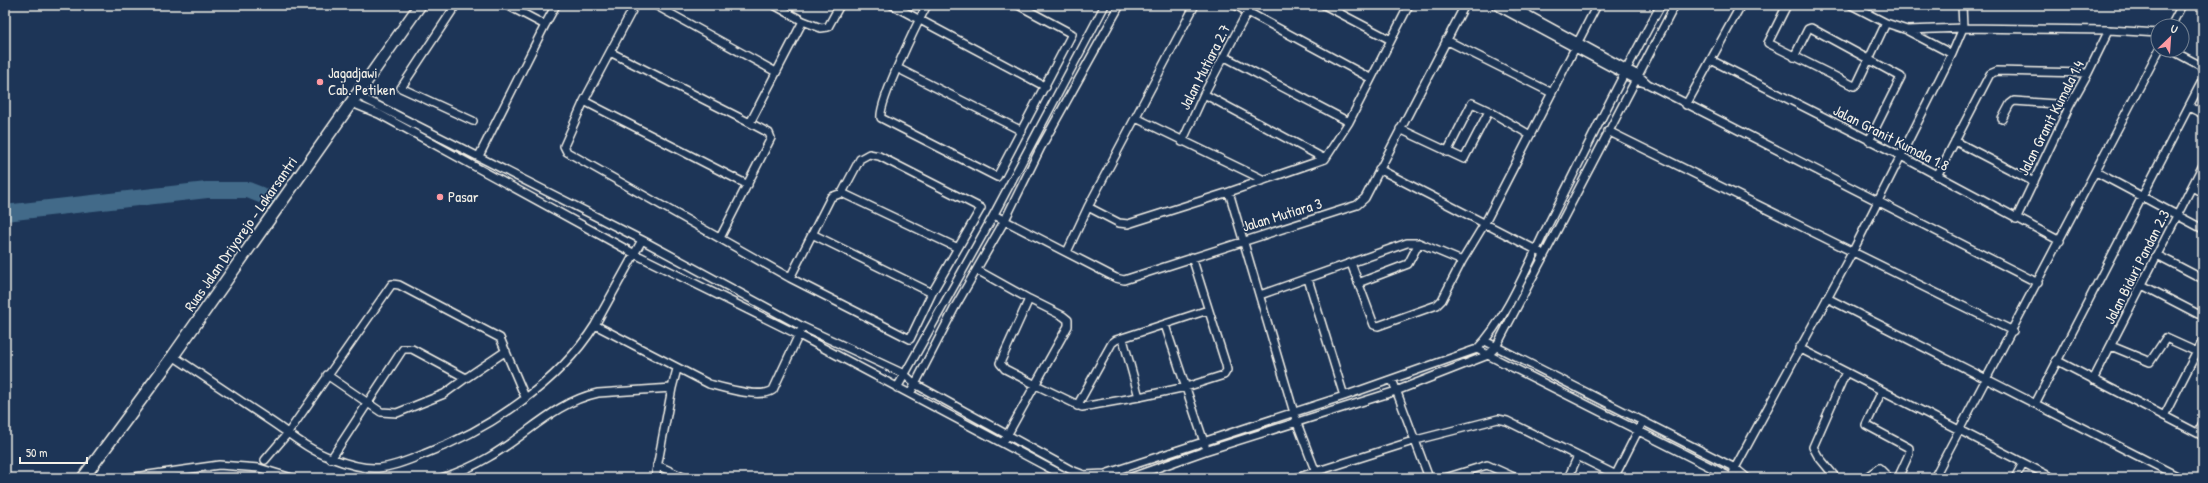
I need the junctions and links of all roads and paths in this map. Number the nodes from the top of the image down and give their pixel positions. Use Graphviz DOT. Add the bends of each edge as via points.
graph roads {
  1 [pos="420,5"];
  2 [pos="456,5"];
  3 [pos="507,5"];
  4 [pos="556,5"];
  5 [pos="635,5"];
  6 [pos="655,5"];
  7 [pos="774,5"];
  8 [pos="840,5"];
  9 [pos="892,5"];
  10 [pos="927,5"];
  11 [pos="1018,5"];
  12 [pos="1105,5"];
  13 [pos="1120,5"];
  14 [pos="1195,5"];
  15 [pos="1235,5"];
  16 [pos="1251,5"];
  17 [pos="1324,5"];
  18 [pos="1409,5"];
  19 [pos="1465,5"];
  20 [pos="1495,5"];
  21 [pos="1510,5"];
  22 [pos="1597,5"];
  23 [pos="1661,5"];
  24 [pos="1675,5"];
  25 [pos="1741,5"];
  26 [pos="1787,5"];
  27 [pos="1851,5"];
  28 [pos="1962,5"];
  29 [pos="2182,5"];
  30 [pos="1248,12"];
  31 [pos="2175,18"];
  32 [pos="919,20"];
  33 [pos="803,21"];
  34 [pos="1886,23"];
  35 [pos="545,25"];
  36 [pos="1963,28"];
  37 [pos="1907,30"];
  38 [pos="2109,30"];
  39 [pos="2150,33"];
  40 [pos="1391,40"];
  41 [pos="1446,40"];
  42 [pos="1576,44"];
  43 [pos="610,52"];
  44 [pos="1952,54"];
  45 [pos="1225,57"];
  46 [pos="1794,57"];
  47 [pos="2155,58"];
  48 [pos="2186,58"];
  49 [pos="1868,59"];
  50 [pos="1710,60"];
  51 [pos="2203,67"];
  52 [pos="897,68"];
  53 [pos="1625,71"];
  54 [pos="776,72"];
  55 [pos="2088,73"];
  56 [pos="1636,77"];
  57 [pos="1370,78"];
  58 [pos="2203,79"];
  59 [pos="1046,87"];
  60 [pos="1552,93"];
  61 [pos="1204,94"];
  62 [pos="354,99"];
  63 [pos="584,101"];
  64 [pos="1686,105"];
  65 [pos="2070,105"];
  66 [pos="2189,107"];
  67 [pos="1489,111"];
  68 [pos="2203,114"];
  69 [pos="1136,118"];
  70 [pos="2002,119"];
  71 [pos="473,121"];
  72 [pos="1349,122"];
  73 [pos="750,123"];
  74 [pos="1400,129"];
  75 [pos="1022,131"];
  76 [pos="1608,131"];
  77 [pos="1530,135"];
  78 [pos="1869,141"];
  79 [pos="1955,141"];
  80 [pos="1182,142"];
  81 [pos="1447,152"];
  82 [pos="479,156"];
  83 [pos="1901,156"];
  84 [pos="1325,159"];
  85 [pos="2203,165"];
  86 [pos="1379,169"];
  87 [pos="2096,172"];
  88 [pos="1937,176"];
  89 [pos="1264,180"];
  90 [pos="2034,182"];
  91 [pos="748,185"];
  92 [pos="2192,187"];
  93 [pos="1229,192"];
  94 [pos="842,193"];
  95 [pos="2203,193"];
  96 [pos="2142,197"];
  97 [pos="1879,200"];
  98 [pos="1088,207"];
  99 [pos="994,215"];
  100 [pos="2177,216"];
  101 [pos="2016,219"];
  102 [pos="1005,220"];
  103 [pos="1485,223"];
  104 [pos="2203,230"];
  105 [pos="812,234"];
  106 [pos="720,238"];
  107 [pos="642,240"];
  108 [pos="1243,240"];
  109 [pos="2060,241"];
  110 [pos="1419,243"];
  111 [pos="958,248"];
  112 [pos="1536,250"];
  113 [pos="1853,251"];
  114 [pos="1067,252"];
  115 [pos="634,253"];
  116 [pos="1544,254"];
  117 [pos="2157,255"];
  118 [pos="1192,257"];
  119 [pos="1462,261"];
  120 [pos="1351,263"];
  121 [pos="977,270"];
  122 [pos="790,278"];
  123 [pos="1308,279"];
  124 [pos="2203,279"];
  125 [pos="1358,283"];
  126 [pos="2038,283"];
  127 [pos="2142,285"];
  128 [pos="932,293"];
  129 [pos="1260,295"];
  130 [pos="1827,298"];
  131 [pos="1029,299"];
  132 [pos="770,310"];
  133 [pos="1208,310"];
  134 [pos="2198,314"];
  135 [pos="767,318"];
  136 [pos="595,325"];
  137 [pos="1165,325"];
  138 [pos="803,327"];
  139 [pos="2013,331"];
  140 [pos="799,335"];
  141 [pos="1123,339"];
  142 [pos="2203,340"];
  143 [pos="1485,341"];
  144 [pos="2111,346"];
  145 [pos="1496,347"];
  146 [pos="1799,348"];
  147 [pos="1477,349"];
  148 [pos="506,351"];
  149 [pos="2197,352"];
  150 [pos="1488,355"];
  151 [pos="173,356"];
  152 [pos="2056,360"];
  153 [pos="677,369"];
  154 [pos="1846,372"];
  155 [pos="904,374"];
  156 [pos="327,376"];
  157 [pos="466,378"];
  158 [pos="1392,379"];
  159 [pos="1988,380"];
  160 [pos="2093,380"];
  161 [pos="915,384"];
  162 [pos="1034,384"];
  163 [pos="1186,387"];
  164 [pos="672,388"];
  165 [pos="897,388"];
  166 [pos="1396,391"];
  167 [pos="1882,391"];
  168 [pos="910,394"];
  169 [pos="1344,396"];
  170 [pos="525,397"];
  171 [pos="1139,397"];
  172 [pos="367,403"];
  173 [pos="2035,404"];
  174 [pos="1077,406"];
  175 [pos="1294,413"];
  176 [pos="2164,416"];
  177 [pos="1643,421"];
  178 [pos="1297,423"];
  179 [pos="2203,424"];
  180 [pos="1638,431"];
  181 [pos="1959,431"];
  182 [pos="288,433"];
  183 [pos="2201,435"];
  184 [pos="1007,436"];
  185 [pos="1416,440"];
  186 [pos="1205,441"];
  187 [pos="1002,444"];
  188 [pos="1205,451"];
  189 [pos="1578,456"];
  190 [pos="331,459"];
  191 [pos="265,460"];
  192 [pos="2023,463"];
  193 [pos="657,465"];
  194 [pos="1135,465"];
  195 [pos="1735,468"];
  196 [pos="1317,475"];
  197 [pos="1615,476"];
  198 [pos="1140,477"];
  199 [pos="2177,477"];
  200 [pos="83,478"];
  201 [pos="127,478"];
  202 [pos="292,478"];
  203 [pos="441,478"];
  204 [pos="655,478"];
  205 [pos="685,478"];
  206 [pos="1068,478"];
  207 [pos="1129,478"];
  208 [pos="1296,478"];
  209 [pos="1429,478"];
  210 [pos="1445,478"];
  211 [pos="1516,478"];
  212 [pos="1568,478"];
  213 [pos="1732,478"];
  214 [pos="1747,478"];
  215 [pos="1836,478"];
  216 [pos="1865,478"];
  217 [pos="1889,478"];
  218 [pos="1898,478"];
  219 [pos="1934,478"];
  220 [pos="2015,478"];
  221 [pos="2053,478"];
  1 -- 62 [label="main road, Ruas Jalan Driyorejo - Lakarsantri"];
  2 -- 71 [label="street" via="401,88"];
  3 -- 35 [label="street"];
  4 -- 35 [label="street"];
  5 -- 43 [label="street"];
  6 -- 54 [label="street"];
  7 -- 33 [label="street"];
  8 -- 33 [label="street" via="828,27 821,28"];
  9 -- 32 [label="street"];
  10 -- 32 [label="street"];
  11 -- 59 [label="street" via="1072,34"];
  12 -- 99 [label="street"];
  13 -- 102 [label="street" via="1041,147"];
  14 -- 69 [label="street"];
  15 -- 30 [label="street"];
  16 -- 30 [label="street, Jalan Mutiara 2.7"];
  17 -- 40 [label="street"];
  18 -- 40 [label="street"];
  19 -- 41 [label="street, Jalan Mutiara 3"];
  20 -- 42 [label="street"];
  21 -- 42 [label="street"];
  22 -- 42 [label="street"];
  23 -- 53 [label="street"];
  24 -- 56 [label="street"];
  25 -- 50 [label="street"];
  26 -- 46 [label="street" via="1768,43"];
  27 -- 34 [label="street"];
  28 -- 36 [label="street"];
  29 -- 31 [label="street"];
  30 -- 45 [label="street, Jalan Mutiara 2.7"];
  30 -- 57 [label="street"];
  32 -- 52 [label="street"];
  32 -- 59 [label="street"];
  33 -- 54 [label="street"];
  34 -- 37 [label="street"];
  34 -- 49 [label="street"];
  35 -- 82 [label="street"];
  36 -- 37 [label="street"];
  36 -- 38 [label="street"];
  36 -- 44 [label="street"];
  37 -- 44 [label="street"];
  38 -- 39 [label="street"];
  38 -- 55 [label="street, Jalan Granit Kumala 1.4"];
  40 -- 57 [label="street"];
  41 -- 60 [label="street"];
  41 -- 74 [label="street, Jalan Mutiara 3"];
  42 -- 53 [label="street"];
  42 -- 60 [label="street"];
  43 -- 63 [label="street"];
  43 -- 73 [label="street"];
  44 -- 83 [label="street"];
  45 -- 61 [label="street, Jalan Mutiara 2.7"];
  45 -- 72 [label="street"];
  46 -- 49 [label="street" via="1854,86"];
  46 -- 49 [label="street" via="1808,29 1811,28"];
  47 -- 87 [label="street"];
  48 -- 51 [label="street"];
  49 -- 78 [label="street" via="1901,78"];
  50 -- 64 [label="street"];
  50 -- 78 [label="street, Jalan Granit Kumala 1.8"];
  52 -- 75 [label="street"];
  52 -- 75 [label="street" via="883,104 881,118 997,177"];
  53 -- 56 [label="street"];
  53 -- 112 [label="street"];
  54 -- 73 [label="street"];
  55 -- 65 [label="street, Jalan Granit Kumala 1.4"];
  55 -- 79 [label="street" via="1992,72"];
  56 -- 64 [label="street"];
  56 -- 76 [label="street"];
  57 -- 72 [label="street"];
  58 -- 66 [label="street"];
  59 -- 75 [label="street"];
  60 -- 77 [label="street"];
  61 -- 80 [label="street, Jalan Mutiara 2.7"];
  61 -- 84 [label="street"];
  62 -- 82 [label="street"];
  62 -- 115 [label="street"];
  62 -- 151 [label="main road, Ruas Jalan Driyorejo - Lakarsantri"];
  63 -- 91 [label="street"];
  63 -- 106 [label="street" via="564,146 567,152"];
  64 -- 97 [label="street"];
  65 -- 70 [label="street" via="2014,101"];
  65 -- 90 [label="street, Jalan Granit Kumala 1.4"];
  66 -- 68 [label="street"];
  66 -- 96 [label="street"];
  67 -- 77 [label="street"];
  67 -- 81 [label="street" via="1464,159"];
  67 -- 81 [label="street" via="1472,103"];
  69 -- 80 [label="street"];
  69 -- 98 [label="street"];
  72 -- 84 [label="street"];
  73 -- 91 [label="street" via="769,133 771,138"];
  74 -- 81 [label="street"];
  74 -- 86 [label="street, Jalan Mutiara 3"];
  76 -- 113 [label="street"];
  76 -- 116 [label="street"];
  77 -- 103 [label="street"];
  78 -- 83 [label="street, Jalan Granit Kumala 1.8"];
  79 -- 88 [label="street"];
  79 -- 90 [label="street"];
  80 -- 89 [label="street"];
  82 -- 107 [label="street"];
  83 -- 88 [label="street, Jalan Granit Kumala 1.8"];
  83 -- 97 [label="street"];
  84 -- 89 [label="street"];
  85 -- 92 [label="street, Jalan Biduri Pandan 2.3"];
  86 -- 103 [label="street"];
  86 -- 108 [label="street, Jalan Mutiara 3" via="1360,203"];
  87 -- 96 [label="street"];
  87 -- 109 [label="street"];
  88 -- 101 [label="street, Jalan Granit Kumala 1.8"];
  89 -- 93 [label="street"];
  90 -- 101 [label="street, Jalan Granit Kumala 1.4"];
  91 -- 106 [label="street"];
  92 -- 95 [label="street"];
  92 -- 100 [label="street, Jalan Biduri Pandan 2.3"];
  93 -- 98 [label="street" via="1128,224 1119,223"];
  93 -- 108 [label="street"];
  94 -- 105 [label="street" via="831,197"];
  94 -- 111 [label="street"];
  94 -- 111 [label="street" via="860,159 869,154 880,156 981,208"];
  96 -- 100 [label="street"];
  96 -- 152 [label="street"];
  97 -- 113 [label="street"];
  97 -- 126 [label="street"];
  98 -- 114 [label="street"];
  99 -- 102 [label="street, Jalan Mutiara 3"];
  99 -- 155 [label="street"];
  100 -- 104 [label="street"];
  100 -- 117 [label="street, Jalan Biduri Pandan 2.3"];
  101 -- 109 [label="street, Jalan Granit Kumala 1.8"];
  102 -- 114 [label="street, Jalan Mutiara 3"];
  102 -- 121 [label="street"];
  103 -- 112 [label="street"];
  103 -- 119 [label="street"];
  105 -- 122 [label="street"];
  105 -- 128 [label="street"];
  106 -- 122 [label="street"];
  107 -- 115 [label="street"];
  107 -- 132 [label="street"];
  108 -- 118 [label="street, Jalan Mutiara 3"];
  108 -- 129 [label="street"];
  109 -- 126 [label="street"];
  110 -- 119 [label="street"];
  110 -- 120 [label="street" via="1400,245"];
  110 -- 125 [label="street" via="1408,264"];
  111 -- 128 [label="street"];
  112 -- 116 [label="street"];
  112 -- 143 [label="street"];
  113 -- 130 [label="street"];
  113 -- 139 [label="street"];
  114 -- 118 [label="street, Jalan Mutiara 3" via="1120,280"];
  115 -- 135 [label="street"];
  115 -- 136 [label="street"];
  116 -- 145 [label="street"];
  117 -- 124 [label="street"];
  117 -- 127 [label="street, Jalan Biduri Pandan 2.3"];
  118 -- 133 [label="street"];
  119 -- 125 [label="street" via="1448,292 1437,305 1378,326 1371,321"];
  120 -- 123 [label="street"];
  120 -- 125 [label="street"];
  121 -- 131 [label="street"];
  121 -- 161 [label="street"];
  122 -- 128 [label="street" via="910,339"];
  123 -- 129 [label="street"];
  123 -- 169 [label="street"];
  126 -- 139 [label="street"];
  127 -- 134 [label="street"];
  127 -- 144 [label="street, Jalan Biduri Pandan 2.3"];
  129 -- 175 [label="street"];
  130 -- 146 [label="street"];
  130 -- 159 [label="street"];
  131 -- 162 [label="street" via="1000,361 1005,369"];
  131 -- 162 [label="street" via="1068,320 1068,326"];
  132 -- 135 [label="street"];
  132 -- 138 [label="street"];
  133 -- 137 [label="street"];
  133 -- 163 [label="street" via="1226,370 1224,375"];
  135 -- 140 [label="street"];
  136 -- 153 [label="street"];
  136 -- 170 [label="street" via="566,363"];
  137 -- 141 [label="street"];
  137 -- 163 [label="street"];
  138 -- 140 [label="street"];
  138 -- 155 [label="street"];
  139 -- 159 [label="street"];
  140 -- 153 [label="street" via="773,390 766,394 724,389"];
  140 -- 165 [label="street"];
  141 -- 171 [label="street"];
  141 -- 174 [label="street" via="1112,343"];
  142 -- 149 [label="street"];
  143 -- 145 [label="street"];
  143 -- 147 [label="street"];
  144 -- 149 [label="street" via="2150,362 2166,338"];
  144 -- 160 [label="street, Jalan Biduri Pandan 2.3"];
  145 -- 150 [label="street"];
  145 -- 177 [label="street"];
  146 -- 154 [label="street"];
  146 -- 195 [label="street"];
  147 -- 150 [label="street"];
  147 -- 158 [label="street"];
  148 -- 156 [label="street" via="497,336 399,285 392,284 388,286"];
  148 -- 157 [label="street"];
  148 -- 170 [label="street"];
  149 -- 176 [label="street"];
  150 -- 166 [label="street"];
  150 -- 180 [label="street"];
  151 -- 182 [label="street"];
  151 -- 200 [label="main road, Ruas Jalan Driyorejo - Lakarsantri"];
  152 -- 160 [label="street"];
  152 -- 173 [label="street"];
  153 -- 164 [label="street"];
  154 -- 167 [label="street"];
  154 -- 215 [label="street" via="1813,447"];
  155 -- 161 [label="street"];
  155 -- 165 [label="street"];
  156 -- 172 [label="street"];
  156 -- 182 [label="street"];
  157 -- 172 [label="street" via="444,394 397,413 381,412"];
  157 -- 172 [label="street" via="412,349 405,348 401,350"];
  158 -- 166 [label="street"];
  158 -- 169 [label="street"];
  159 -- 173 [label="street"];
  159 -- 181 [label="street"];
  160 -- 176 [label="street"];
  161 -- 168 [label="street"];
  161 -- 184 [label="street"];
  162 -- 174 [label="street"];
  162 -- 184 [label="street"];
  163 -- 171 [label="street"];
  163 -- 186 [label="street"];
  164 -- 193 [label="street"];
  164 -- 203 [label="street" via="586,396 560,408 490,457"];
  165 -- 168 [label="street"];
  166 -- 178 [label="street"];
  166 -- 185 [label="street"];
  167 -- 181 [label="street"];
  167 -- 218 [label="street" via="1866,424 1909,448"];
  168 -- 187 [label="street"];
  169 -- 175 [label="street"];
  170 -- 190 [label="street" via="456,442 411,460 379,468"];
  171 -- 174 [label="street" via="1091,407"];
  172 -- 190 [label="street"];
  173 -- 199 [label="street"];
  175 -- 178 [label="street"];
  175 -- 186 [label="street"];
  176 -- 183 [label="street"];
  177 -- 180 [label="street"];
  177 -- 195 [label="street"];
  178 -- 188 [label="street"];
  178 -- 196 [label="street"];
  179 -- 183 [label="street"];
  180 -- 197 [label="street"];
  180 -- 213 [label="street"];
  181 -- 192 [label="street"];
  181 -- 219 [label="street"];
  182 -- 190 [label="street"];
  182 -- 191 [label="street"];
  184 -- 187 [label="street"];
  184 -- 194 [label="street" via="1084,475 1105,474"];
  185 -- 189 [label="street" via="1503,419"];
  185 -- 196 [label="street"];
  185 -- 209 [label="street"];
  186 -- 188 [label="street"];
  186 -- 194 [label="street"];
  187 -- 206 [label="street"];
  188 -- 198 [label="street"];
  189 -- 197 [label="street"];
  189 -- 212 [label="street"];
  192 -- 220 [label="street"];
  192 -- 221 [label="street"];
  193 -- 204 [label="street"];
  193 -- 205 [label="street"];
  194 -- 198 [label="street"];
  195 -- 213 [label="street"];
  195 -- 214 [label="street"];
  196 -- 208 [label="street"];
  198 -- 207 [label="street"];
  201 -- 202 [label="street" via="219,464 259,468"];
  210 -- 211 [label="street" via="1487,465"];
  216 -- 217 [label="street" via="1879,468"];
}
